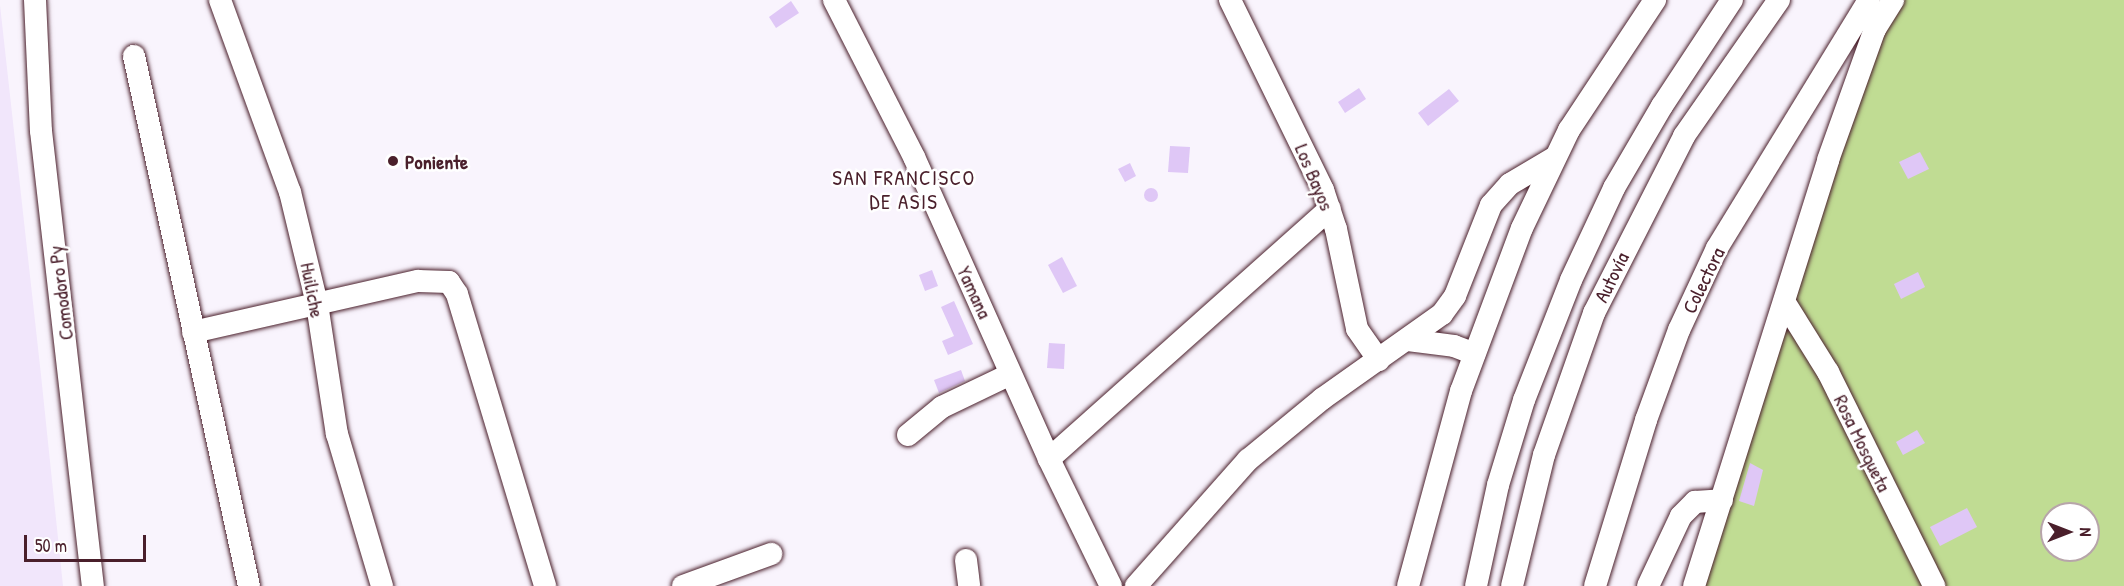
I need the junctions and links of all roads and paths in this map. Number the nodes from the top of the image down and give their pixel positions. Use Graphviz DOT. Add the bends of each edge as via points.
graph roads {
  1 [pos="35,0"];
  2 [pos="220,0"];
  3 [pos="834,0"];
  4 [pos="1230,0"];
  5 [pos="1655,0"];
  6 [pos="1732,0"];
  7 [pos="1779,0"];
  8 [pos="1893,0"];
  9 [pos="1869,13"];
  10 [pos="134,56"];
  11 [pos="1554,158"];
  12 [pos="1330,209"];
  13 [pos="317,303"];
  14 [pos="1785,303"];
  15 [pos="193,332"];
  16 [pos="1408,340"];
  17 [pos="1474,354"];
  18 [pos="1379,360"];
  19 [pos="1011,374"];
  20 [pos="908,435"];
  21 [pos="1049,459"];
  22 [pos="1722,500"];
  23 [pos="771,554"];
  24 [pos="966,560"];
  25 [pos="93,586"];
  26 [pos="249,586"];
  27 [pos="382,586"];
  28 [pos="545,586"];
  29 [pos="683,586"];
  30 [pos="969,586"];
  31 [pos="1111,586"];
  32 [pos="1136,586"];
  33 [pos="1408,586"];
  34 [pos="1476,586"];
  35 [pos="1512,586"];
  36 [pos="1595,586"];
  37 [pos="1648,586"];
  38 [pos="1694,586"];
  39 [pos="1934,586"];
  1 -- 25 [label="street, Comodoro Py" via="40,131"];
  2 -- 13 [label="street, Huiliche" via="286,182"];
  3 -- 19 [label="street, Yamana" via="914,157"];
  4 -- 12 [label="street, Los Bayos" via="1280,96"];
  5 -- 11 [label="street" via="1621,47"];
  6 -- 34 [label="street, Autovía" via="1614,188 1571,280 1524,400 1498,485"];
  7 -- 35 [label="street, Autovía" via="1684,136 1594,313 1544,455"];
  8 -- 9 [label="street"];
  9 -- 14 [label="street"];
  9 -- 36 [label="street, Colectora" via="1766,164 1717,248 1679,330 1624,480"];
  10 -- 15 [label="street"];
  11 -- 16 [label="street" via="1510,184 1491,205 1455,296 1442,314"];
  11 -- 17 [label="street" via="1522,228"];
  12 -- 18 [label="street, Los Bayos" via="1357,329"];
  12 -- 21 [label="street"];
  13 -- 15 [label="street"];
  13 -- 27 [label="street, Huiliche" via="337,434"];
  13 -- 28 [label="street" via="418,281 449,282 457,294"];
  14 -- 22 [label="street"];
  14 -- 39 [label="street, Rosa Mosqueta" via="1828,372"];
  15 -- 26 [label="street"];
  16 -- 17 [label="street" via="1454,346"];
  16 -- 18 [label="street"];
  17 -- 33 [label="street"];
  18 -- 32 [label="street" via="1322,399 1248,460"];
  19 -- 20 [label="street" via="942,407"];
  19 -- 21 [label="street, Yamana"];
  21 -- 31 [label="street, Yamana"];
  22 -- 37 [label="street" via="1695,502 1681,516"];
  22 -- 38 [label="street"];
  23 -- 29 [label="street"];
  24 -- 30 [label="street"];
}
